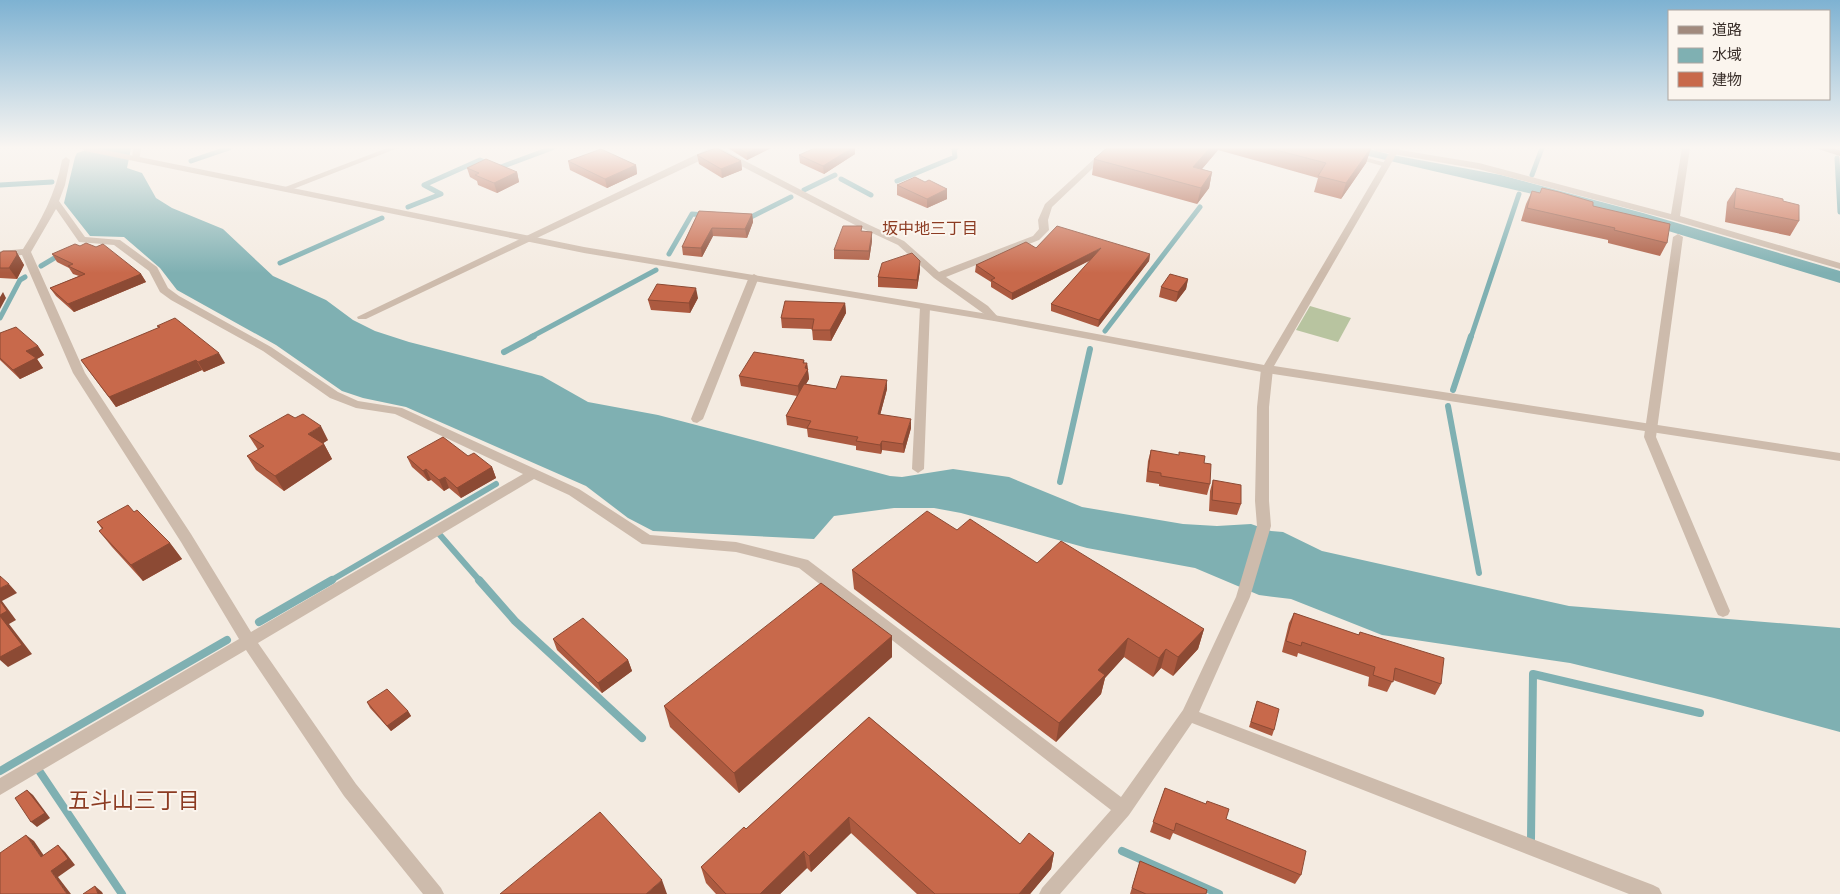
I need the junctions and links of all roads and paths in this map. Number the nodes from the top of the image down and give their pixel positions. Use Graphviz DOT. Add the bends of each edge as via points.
graph roads {
  1 [pos="61,190"];
  2 [pos="288,190"];
  3 [pos="630,190"];
  4 [pos="795,190"];
  5 [pos="1065,190"];
  6 [pos="1371,190"];
  7 [pos="1568,190"];
  8 [pos="1679,190"];
  9 [pos="55,202"];
  10 [pos="1674,218"];
  11 [pos="1678,236"];
  12 [pos="526,240"];
  13 [pos="26,252"];
  14 [pos="0,254"];
  15 [pos="1840,266"];
  16 [pos="938,276"];
  17 [pos="754,277"];
  18 [pos="925,307"];
  19 [pos="362,317"];
  20 [pos="994,318"];
  21 [pos="1267,369"];
  22 [pos="696,419"];
  23 [pos="1650,429"];
  24 [pos="1840,457"];
  25 [pos="918,469"];
  26 [pos="533,474"];
  27 [pos="1723,611"];
  28 [pos="249,642"];
  29 [pos="1189,715"];
  30 [pos="0,787"];
  31 [pos="1123,808"];
  32 [pos="436,894"];
  33 [pos="1048,894"];
  34 [pos="1652,894"];
  1 -- 9 [label="street"];
  2 -- 12 [label="street"];
  3 -- 12 [label="street"];
  4 -- 16 [label="street" via="901,242"];
  5 -- 16 [label="street" via="1048,206 1043,220 1044,230 1036,238"];
  6 -- 21 [label="street"];
  7 -- 10 [label="street"];
  8 -- 10 [label="street"];
  9 -- 13 [label="street"];
  9 -- 26 [label="street" via="82,240 117,242 153,269 164,290 175,298 267,349 334,395 356,404 398,411"];
  10 -- 15 [label="street"];
  11 -- 23 [label="street"];
  12 -- 17 [label="street"];
  12 -- 19 [label="street"];
  13 -- 14 [label="street"];
  13 -- 28 [label="street" via="79,373"];
  16 -- 20 [label="street"];
  17 -- 18 [label="street"];
  17 -- 22 [label="street"];
  18 -- 20 [label="street"];
  18 -- 25 [label="street"];
  20 -- 21 [label="street"];
  21 -- 23 [label="street"];
  21 -- 29 [label="street" via="1263,407 1264,526 1242,598"];
  23 -- 24 [label="street"];
  23 -- 27 [label="street" via="1650,437"];
  26 -- 28 [label="street"];
  26 -- 31 [label="street" via="574,492 646,540 736,547 803,564"];
  28 -- 30 [label="street"];
  28 -- 32 [label="street" via="350,790"];
  29 -- 31 [label="street"];
  29 -- 34 [label="street"];
  31 -- 33 [label="street"];
}
